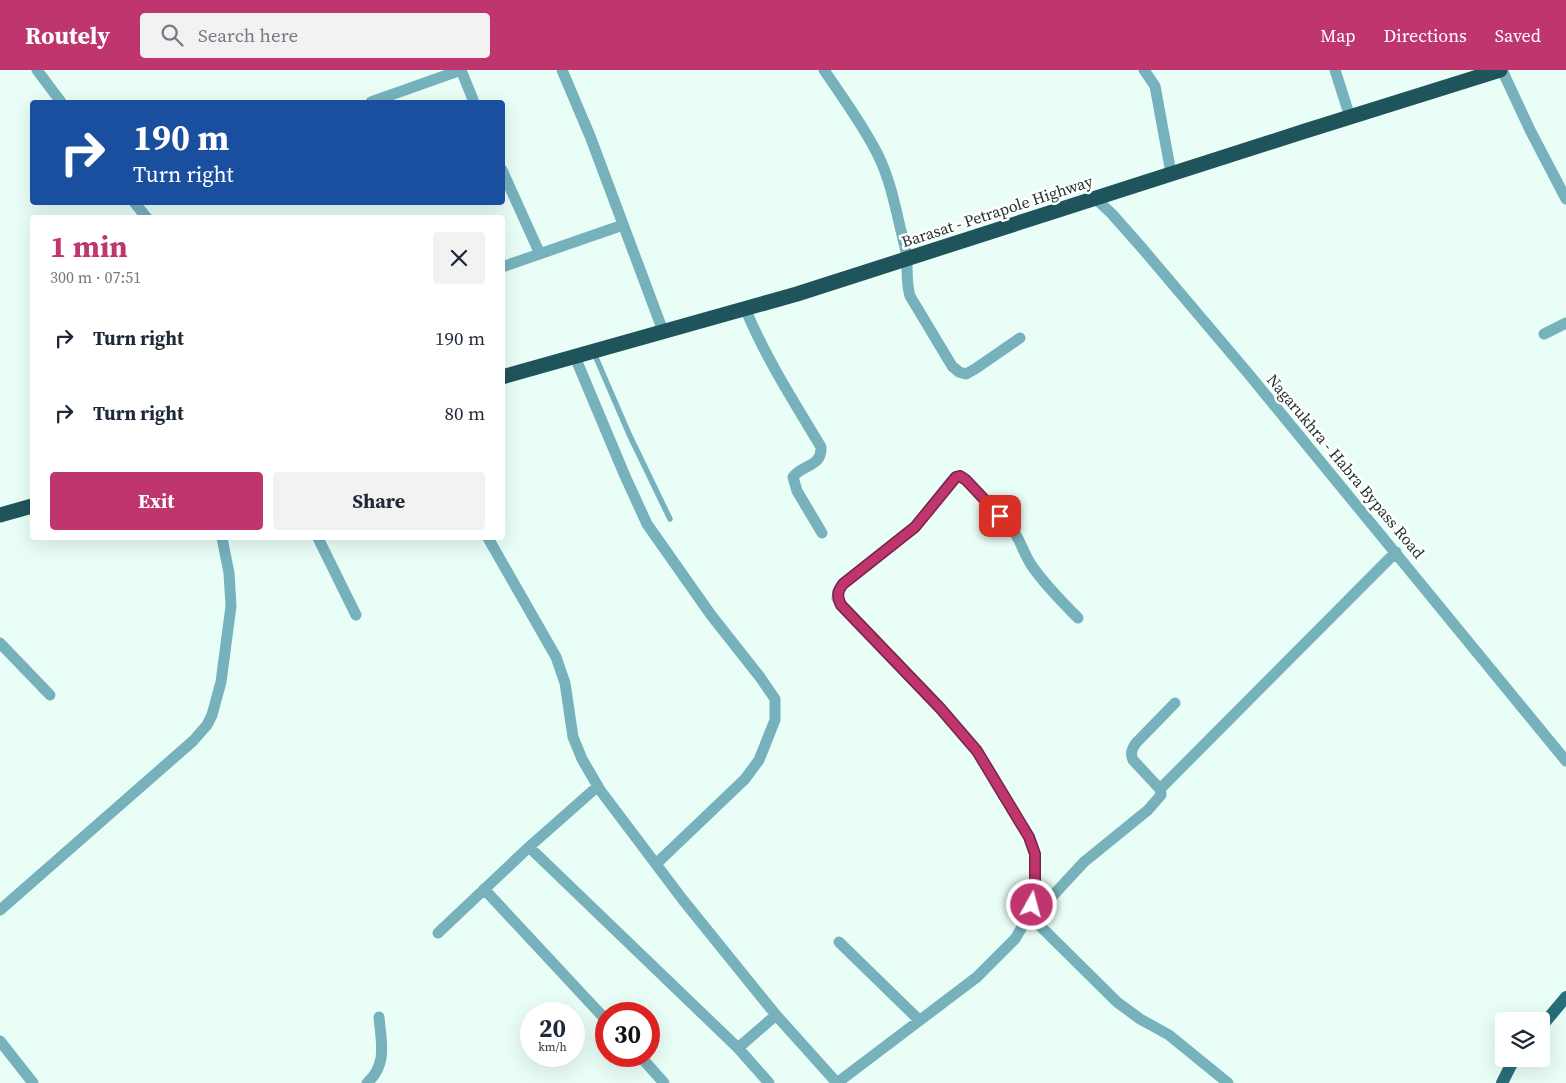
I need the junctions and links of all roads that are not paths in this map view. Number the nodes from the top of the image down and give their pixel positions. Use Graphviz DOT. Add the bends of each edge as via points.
graph roads {
  1 [pos="37,70"];
  2 [pos="461,70"];
  3 [pos="562,70"];
  4 [pos="824,70"];
  5 [pos="1144,70"];
  6 [pos="1335,70"];
  7 [pos="1501,70"];
  8 [pos="60,100"];
  9 [pos="377,100"];
  10 [pos="473,100"];
  11 [pos="1350,116"];
  12 [pos="1171,174"];
  13 [pos="505,177"];
  14 [pos="1095,198"];
  15 [pos="1566,199"];
  16 [pos="136,205"];
  17 [pos="145,215"];
  18 [pos="623,225"];
  19 [pos="540,254"];
  20 [pos="908,259"];
  21 [pos="505,266"];
  22 [pos="745,308"];
  23 [pos="1566,323"];
  24 [pos="663,331"];
  25 [pos="1544,334"];
  26 [pos="1020,338"];
  27 [pos="594,352"];
  28 [pos="574,357"];
  29 [pos="505,377"];
  30 [pos="30,507"];
  31 [pos="0,515"];
  32 [pos="670,519"];
  33 [pos="822,533"];
  34 [pos="222,540"];
  35 [pos="319,540"];
  36 [pos="489,540"];
  37 [pos="1396,552"];
  38 [pos="356,615"];
  39 [pos="1078,618"];
  40 [pos="0,642"];
  41 [pos="50,694"];
  42 [pos="1175,703"];
  43 [pos="1566,761"];
  44 [pos="598,786"];
  45 [pos="1160,789"];
  46 [pos="529,847"];
  47 [pos="656,864"];
  48 [pos="484,889"];
  49 [pos="0,910"];
  50 [pos="1030,916"];
  51 [pos="438,933"];
  52 [pos="839,942"];
  53 [pos="1566,997"];
  54 [pos="595,1008"];
  55 [pos="776,1015"];
  56 [pos="379,1017"];
  57 [pos="1550,1017"];
  58 [pos="919,1020"];
  59 [pos="0,1041"];
  60 [pos="738,1048"];
  61 [pos="650,1067"];
  62 [pos="1510,1067"];
  63 [pos="33,1083"];
  64 [pos="368,1083"];
  65 [pos="664,1083"];
  66 [pos="769,1083"];
  67 [pos="837,1083"];
  68 [pos="1228,1083"];
  69 [pos="1502,1083"];
  1 -- 8 [label="street"];
  2 -- 9 [label="street"];
  2 -- 10 [label="street"];
  3 -- 18 [label="street"];
  4 -- 20 [label="street" via="879,156"];
  5 -- 12 [label="street" via="1155,86"];
  6 -- 11 [label="street"];
  7 -- 11 [label="highway, Barasat - Petrapole Highway"];
  7 -- 15 [label="street"];
  11 -- 12 [label="highway, Barasat - Petrapole Highway"];
  12 -- 14 [label="highway, Barasat - Petrapole Highway"];
  13 -- 19 [label="street"];
  14 -- 20 [label="highway, Barasat - Petrapole Highway"];
  14 -- 37 [label="street, Nagarukhra - Habra Bypass Road" via="1155,263"];
  16 -- 17 [label="street"];
  18 -- 19 [label="street"];
  18 -- 24 [label="street"];
  19 -- 21 [label="street"];
  20 -- 22 [label="highway, Barasat - Petrapole Highway"];
  20 -- 26 [label="street" via="906,274 910,296 958,372 966,374"];
  22 -- 24 [label="highway, Barasat - Petrapole Highway"];
  22 -- 33 [label="street" via="769,360 821,447 822,455 818,461 793,477 797,491"];
  23 -- 25 [label="street"];
  24 -- 27 [label="highway, Barasat - Petrapole Highway"];
  27 -- 28 [label="highway, Barasat - Petrapole Highway"];
  27 -- 32 [label="lane"];
  28 -- 29 [label="highway, Barasat - Petrapole Highway"];
  28 -- 47 [label="street" via="647,524 774,700 775,720 759,760 745,779"];
  30 -- 31 [label="highway"];
  34 -- 49 [label="street" via="229,573 230,606 221,682 207,725"];
  35 -- 38 [label="street"];
  36 -- 44 [label="street" via="556,657 565,683 572,737"];
  37 -- 43 [label="street, Nagarukhra - Habra Bypass Road"];
  37 -- 45 [label="street"];
  39 -- 50 [label="street" via="1036,573 1016,536 1000,516 960,476 950,483 915,527 852,576 838,591 841,605 977,751 1029,837 1035,854 1035,894"];
  40 -- 41 [label="street"];
  42 -- 45 [label="street" via="1132,750 1133,760"];
  44 -- 46 [label="street"];
  44 -- 47 [label="street"];
  45 -- 50 [label="street" via="1161,795 1148,810 1084,862"];
  46 -- 48 [label="street"];
  46 -- 60 [label="street"];
  47 -- 55 [label="street"];
  48 -- 51 [label="street"];
  48 -- 54 [label="street"];
  50 -- 58 [label="street" via="1015,939 976,976"];
  50 -- 68 [label="street" via="1117,1002 1169,1035"];
  52 -- 58 [label="street"];
  53 -- 57 [label="main road"];
  55 -- 60 [label="street"];
  55 -- 67 [label="street"];
  56 -- 64 [label="street" via="380,1068"];
  58 -- 67 [label="street"];
  59 -- 63 [label="street"];
  60 -- 66 [label="street"];
  61 -- 65 [label="street"];
  62 -- 69 [label="main road"];
}
